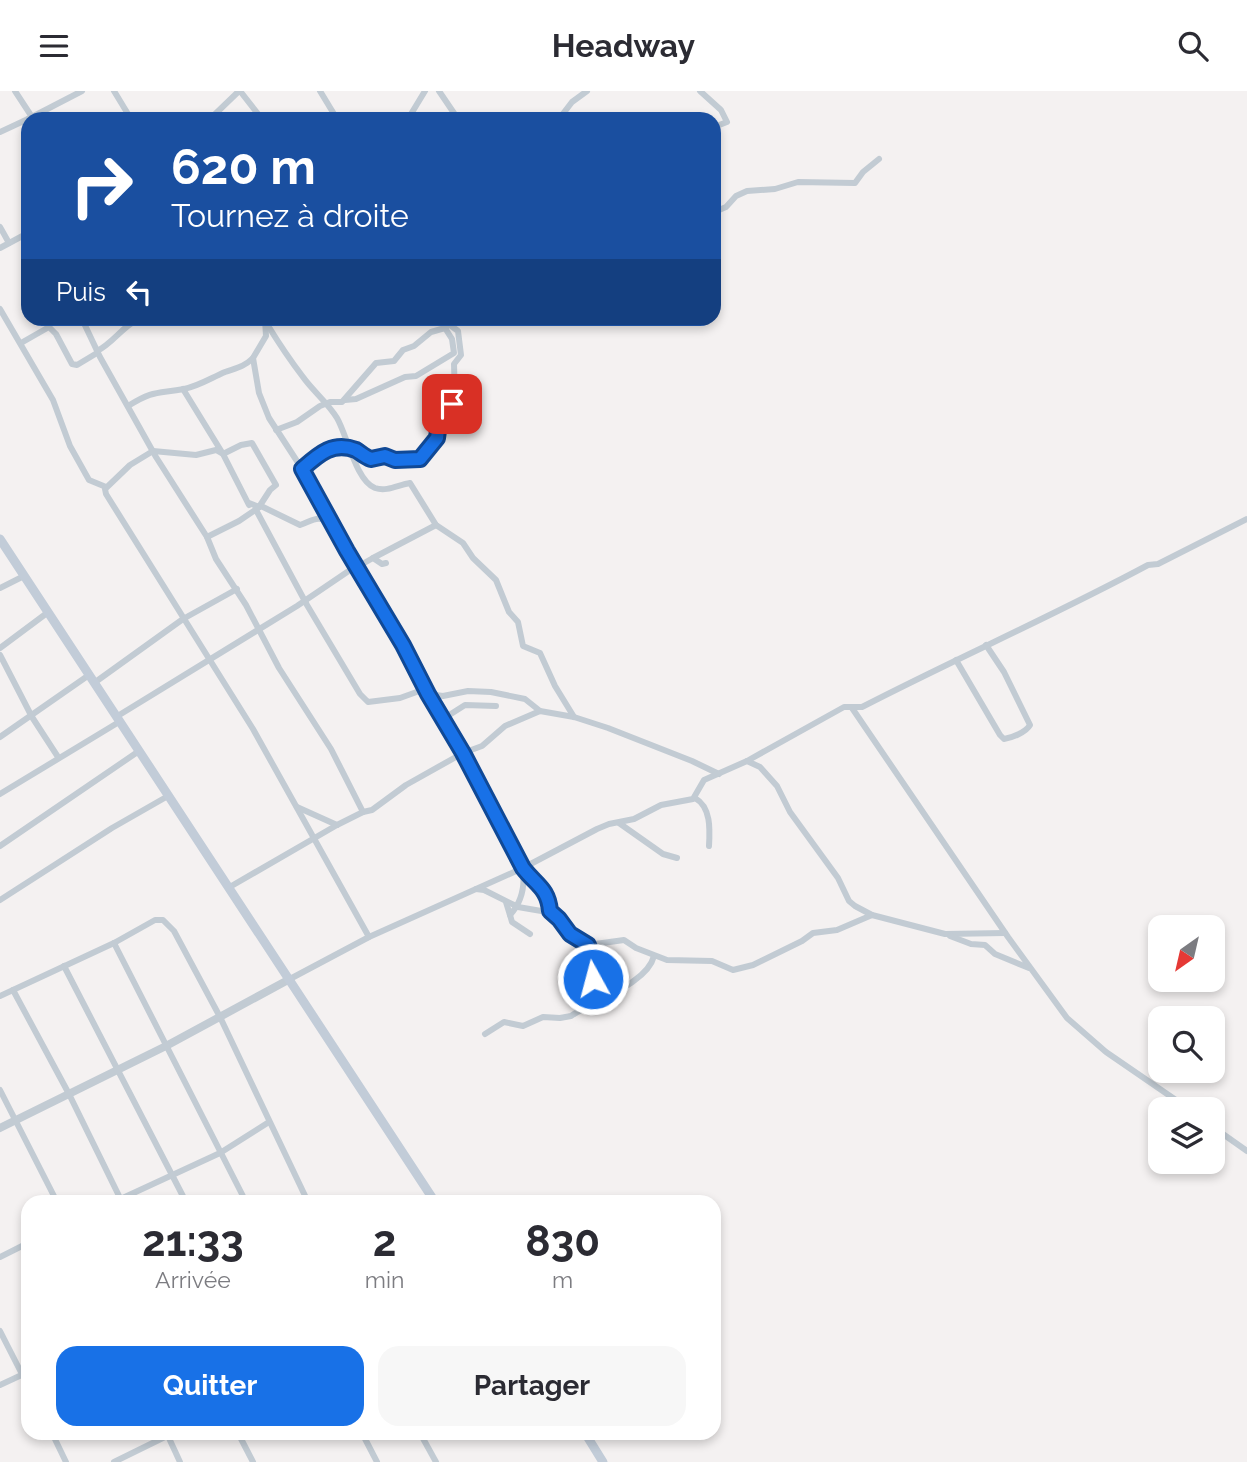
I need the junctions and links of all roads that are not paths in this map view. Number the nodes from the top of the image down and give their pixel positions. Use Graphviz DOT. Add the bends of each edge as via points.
graph roads {
  1 [pos="15,91"];
  2 [pos="82,91"];
  3 [pos="240,91"];
  4 [pos="320,91"];
  5 [pos="425,91"];
  6 [pos="439,91"];
  7 [pos="587,91"];
  8 [pos="700,91"];
  9 [pos="115,92"];
  10 [pos="28,112"];
  11 [pos="43,112"];
  12 [pos="127,112"];
  13 [pos="218,112"];
  14 [pos="256,112"];
  15 [pos="333,112"];
  16 [pos="412,112"];
  17 [pos="454,112"];
  18 [pos="564,112"];
  19 [pos="21,123"];
  20 [pos="721,124"];
  21 [pos="0,132"];
  22 [pos="879,159"];
  23 [pos="721,209"];
  24 [pos="0,227"];
  25 [pos="21,237"];
  26 [pos="9,243"];
  27 [pos="0,248"];
  28 [pos="0,309"];
  29 [pos="85,326"];
  30 [pos="126,326"];
  31 [pos="265,326"];
  32 [pos="269,326"];
  33 [pos="447,326"];
  34 [pos="21,343"];
  35 [pos="97,352"];
  36 [pos="253,358"];
  37 [pos="183,389"];
  38 [pos="345,400"];
  39 [pos="326,404"];
  40 [pos="128,406"];
  41 [pos="276,430"];
  42 [pos="351,449"];
  43 [pos="153,450"];
  44 [pos="223,454"];
  45 [pos="302,469"];
  46 [pos="106,487"];
  47 [pos="255,510"];
  48 [pos="1247,519"];
  49 [pos="334,523"];
  50 [pos="436,525"];
  51 [pos="207,537"];
  52 [pos="0,539"];
  53 [pos="373,558"];
  54 [pos="386,563"];
  55 [pos="357,566"];
  56 [pos="24,576"];
  57 [pos="0,587"];
  58 [pos="237,589"];
  59 [pos="305,599"];
  60 [pos="47,613"];
  61 [pos="183,619"];
  62 [pos="258,630"];
  63 [pos="986,645"];
  64 [pos="0,648"];
  65 [pos="0,656"];
  66 [pos="210,659"];
  67 [pos="956,660"];
  68 [pos="91,679"];
  69 [pos="426,691"];
  70 [pos="496,706"];
  71 [pos="852,707"];
  72 [pos="540,711"];
  73 [pos="32,717"];
  74 [pos="574,717"];
  75 [pos="443,719"];
  76 [pos="118,720"];
  77 [pos="0,737"];
  78 [pos="139,751"];
  79 [pos="463,753"];
  80 [pos="58,757"];
  81 [pos="747,761"];
  82 [pos="719,774"];
  83 [pos="0,794"];
  84 [pos="168,796"];
  85 [pos="695,798"];
  86 [pos="296,806"];
  87 [pos="363,812"];
  88 [pos="619,823"];
  89 [pos="337,825"];
  90 [pos="316,839"];
  91 [pos="0,846"];
  92 [pos="709,846"];
  93 [pos="677,858"];
  94 [pos="523,868"];
  95 [pos="228,888"];
  96 [pos="474,889"];
  97 [pos="0,900"];
  98 [pos="506,902"];
  99 [pos="518,907"];
  100 [pos="550,911"];
  101 [pos="510,915"];
  102 [pos="872,915"];
  103 [pos="1005,933"];
  104 [pos="530,934"];
  105 [pos="945,934"];
  106 [pos="369,937"];
  107 [pos="114,943"];
  108 [pos="588,945"];
  109 [pos="654,956"];
  110 [pos="64,966"];
  111 [pos="1030,968"];
  112 [pos="288,980"];
  113 [pos="13,990"];
  114 [pos="0,996"];
  115 [pos="596,1001"];
  116 [pos="220,1017"];
  117 [pos="485,1034"];
  118 [pos="166,1046"];
  119 [pos="118,1070"];
  120 [pos="0,1090"];
  121 [pos="69,1094"];
  122 [pos="1172,1097"];
  123 [pos="16,1120"];
  124 [pos="270,1122"];
  125 [pos="0,1128"];
  126 [pos="1225,1135"];
  127 [pos="1247,1151"];
  128 [pos="220,1153"];
  129 [pos="171,1175"];
  130 [pos="54,1195"];
  131 [pos="116,1195"];
  132 [pos="131,1195"];
  133 [pos="182,1195"];
  134 [pos="242,1195"];
  135 [pos="305,1195"];
  136 [pos="430,1195"];
  137 [pos="21,1247"];
  138 [pos="0,1257"];
  139 [pos="0,1331"];
  140 [pos="21,1366"];
  141 [pos="21,1375"];
  142 [pos="0,1385"];
  143 [pos="55,1440"];
  144 [pos="162,1440"];
  145 [pos="173,1440"];
  146 [pos="242,1440"];
  147 [pos="366,1440"];
  148 [pos="424,1440"];
  149 [pos="589,1440"];
  150 [pos="124,1460"];
  151 [pos="66,1462"];
  152 [pos="114,1462"];
  153 [pos="180,1462"];
  154 [pos="253,1462"];
  155 [pos="377,1462"];
  156 [pos="436,1462"];
  157 [pos="603,1462"];
  1 -- 10 [label="street"];
  2 -- 11 [label="street"];
  3 -- 13 [label="street"];
  3 -- 14 [label="street"];
  4 -- 15 [label="street"];
  5 -- 16 [label="street"];
  6 -- 17 [label="street"];
  7 -- 18 [label="street"];
  8 -- 20 [label="street" via="721,110 727,122"];
  9 -- 12 [label="street"];
  19 -- 21 [label="street"];
  22 -- 23 [label="street" via="855,183 798,182 747,191"];
  24 -- 26 [label="street"];
  25 -- 26 [label="street"];
  26 -- 27 [label="street"];
  28 -- 34 [label="street"];
  29 -- 35 [label="street"];
  30 -- 35 [label="street"];
  31 -- 36 [label="street" via="265,340"];
  32 -- 39 [label="street"];
  33 -- 38 [label="street" via="403,349 394,361 376,363"];
  33 -- 38 [label="street" via="454,353 416,376"];
  33 -- 42 [label="street" via="458,331 461,349 454,364 455,399 426,454 418,460 371,459"];
  34 -- 35 [label="street" via="49,327 72,364"];
  34 -- 46 [label="street" via="53,400 84,471 94,484"];
  35 -- 40 [label="street"];
  36 -- 37 [label="street" via="240,368"];
  36 -- 41 [label="street" via="259,393"];
  37 -- 40 [label="street" via="148,393"];
  37 -- 44 [label="street"];
  38 -- 39 [label="street"];
  39 -- 41 [label="street"];
  39 -- 42 [label="street"];
  40 -- 43 [label="street"];
  41 -- 45 [label="street"];
  42 -- 45 [label="street" via="327,448"];
  42 -- 50 [label="street" via="356,467 375,488 410,484"];
  43 -- 44 [label="street" via="197,456 216,450"];
  43 -- 46 [label="street"];
  43 -- 51 [label="street"];
  44 -- 47 [label="street" via="237,486"];
  44 -- 47 [label="street" via="253,444 276,484"];
  45 -- 49 [label="street"];
  46 -- 61 [label="street" via="106,494"];
  47 -- 49 [label="street" via="263,506 300,525 313,518"];
  47 -- 51 [label="street"];
  47 -- 59 [label="street"];
  48 -- 63 [label="street"];
  49 -- 55 [label="street"];
  50 -- 53 [label="street"];
  50 -- 74 [label="street" via="463,544 496,580 518,622 523,646 540,653"];
  51 -- 58 [label="street"];
  52 -- 56 [label="main road"];
  53 -- 54 [label="street"];
  53 -- 55 [label="street"];
  55 -- 59 [label="street"];
  55 -- 69 [label="street"];
  56 -- 57 [label="street"];
  56 -- 60 [label="main road"];
  58 -- 61 [label="street"];
  58 -- 62 [label="street"];
  59 -- 62 [label="street"];
  59 -- 69 [label="street" via="366,701"];
  60 -- 64 [label="street"];
  60 -- 68 [label="main road"];
  61 -- 66 [label="street"];
  61 -- 68 [label="street"];
  62 -- 66 [label="street"];
  62 -- 87 [label="street" via="331,749"];
  63 -- 67 [label="street"];
  63 -- 67 [label="street" via="1030,725 1018,734 1002,737"];
  65 -- 73 [label="street"];
  66 -- 76 [label="street"];
  66 -- 86 [label="street"];
  67 -- 71 [label="street" via="862,707"];
  68 -- 73 [label="street"];
  68 -- 76 [label="main road"];
  69 -- 72 [label="street" via="443,696 491,692 525,699"];
  69 -- 75 [label="street"];
  70 -- 75 [label="street" via="465,705"];
  71 -- 81 [label="street" via="844,707"];
  71 -- 103 [label="street"];
  72 -- 74 [label="street"];
  72 -- 79 [label="street" via="505,726 482,746"];
  73 -- 77 [label="street"];
  73 -- 80 [label="street"];
  74 -- 82 [label="street"];
  75 -- 79 [label="street"];
  76 -- 78 [label="main road"];
  76 -- 80 [label="street"];
  78 -- 84 [label="main road"];
  78 -- 91 [label="street"];
  79 -- 87 [label="street"];
  79 -- 94 [label="street"];
  80 -- 83 [label="street"];
  81 -- 82 [label="street"];
  81 -- 102 [label="street" via="760,767 777,786 849,901"];
  82 -- 85 [label="street" via="702,782"];
  84 -- 95 [label="main road"];
  84 -- 97 [label="street"];
  85 -- 88 [label="street"];
  85 -- 92 [label="street" via="702,802 708,818"];
  86 -- 89 [label="street"];
  86 -- 90 [label="street"];
  87 -- 89 [label="street"];
  88 -- 93 [label="street" via="663,854"];
  88 -- 94 [label="street" via="597,829"];
  89 -- 90 [label="street"];
  90 -- 95 [label="street"];
  90 -- 106 [label="street"];
  94 -- 96 [label="street"];
  94 -- 99 [label="street"];
  94 -- 100 [label="street" via="546,892"];
  95 -- 112 [label="main road"];
  96 -- 98 [label="street"];
  96 -- 106 [label="street"];
  98 -- 99 [label="street"];
  98 -- 101 [label="street"];
  99 -- 100 [label="street"];
  99 -- 101 [label="street"];
  100 -- 108 [label="street" via="570,934"];
  101 -- 104 [label="street" via="512,922"];
  102 -- 105 [label="street"];
  102 -- 109 [label="street" via="842,928 813,933 759,962 733,970 712,961"];
  103 -- 105 [label="street"];
  103 -- 111 [label="street"];
  105 -- 111 [label="street" via="985,945"];
  106 -- 112 [label="street"];
  107 -- 110 [label="street"];
  107 -- 116 [label="street" via="163,920 174,931"];
  107 -- 118 [label="street"];
  108 -- 109 [label="street" via="624,940"];
  108 -- 115 [label="street" via="596,965"];
  109 -- 115 [label="street" via="652,965 637,978"];
  110 -- 113 [label="street"];
  110 -- 119 [label="street"];
  111 -- 122 [label="street" via="1062,1013 1089,1039"];
  112 -- 116 [label="street"];
  112 -- 136 [label="main road"];
  113 -- 114 [label="street"];
  113 -- 121 [label="street"];
  115 -- 117 [label="street" via="571,1016 543,1017 523,1026 506,1022"];
  116 -- 118 [label="street"];
  116 -- 124 [label="street"];
  118 -- 119 [label="street"];
  118 -- 128 [label="street"];
  119 -- 121 [label="street"];
  119 -- 129 [label="street"];
  120 -- 123 [label="street"];
  121 -- 123 [label="street"];
  121 -- 131 [label="street"];
  123 -- 125 [label="street"];
  123 -- 130 [label="street"];
  124 -- 128 [label="street"];
  124 -- 135 [label="street"];
  126 -- 127 [label="street"];
  128 -- 129 [label="street"];
  128 -- 134 [label="street"];
  129 -- 132 [label="street"];
  129 -- 133 [label="street"];
  137 -- 138 [label="street"];
  139 -- 140 [label="street"];
  141 -- 142 [label="street"];
  143 -- 151 [label="street"];
  144 -- 150 [label="street"];
  145 -- 153 [label="street"];
  146 -- 154 [label="street"];
  147 -- 155 [label="street"];
  148 -- 156 [label="street"];
  149 -- 157 [label="main road"];
  150 -- 152 [label="street"];
}
